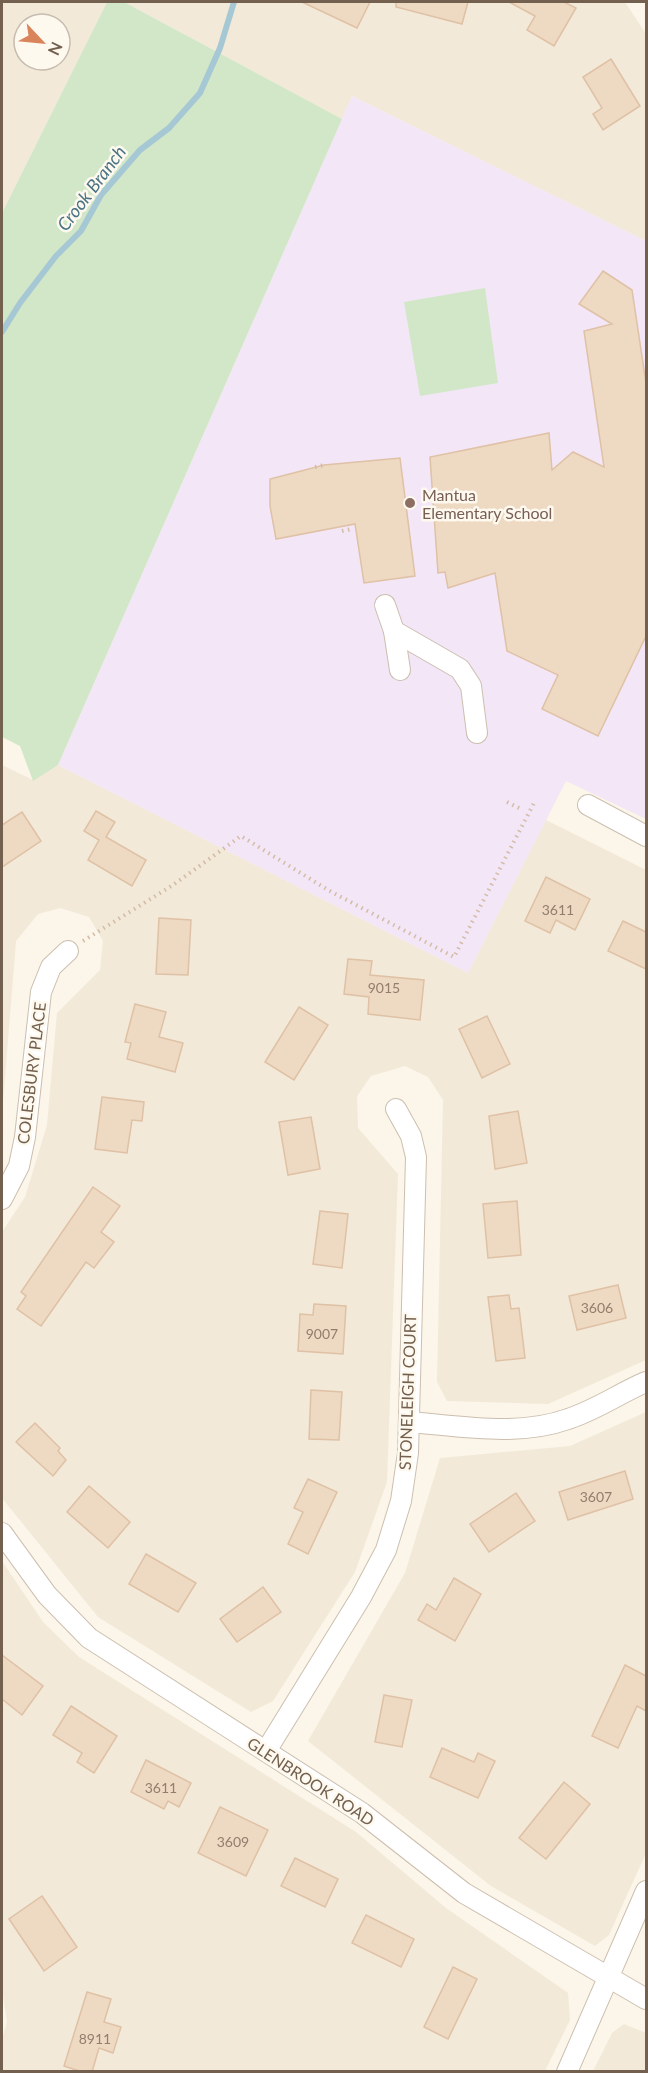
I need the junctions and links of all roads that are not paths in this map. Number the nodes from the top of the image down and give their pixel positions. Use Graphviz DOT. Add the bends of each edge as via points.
graph roads {
  1 [pos="385,605"];
  2 [pos="394,631"];
  3 [pos="400,670"];
  4 [pos="477,733"];
  5 [pos="588,805"];
  6 [pos="646,836"];
  7 [pos="68,951"];
  8 [pos="396,1109"];
  9 [pos="2,1199"];
  10 [pos="646,1382"];
  11 [pos="409,1422"];
  12 [pos="2,1533"];
  13 [pos="266,1751"];
  14 [pos="646,1891"];
  15 [pos="608,1978"];
  16 [pos="646,1999"];
  17 [pos="567,2072"];
  1 -- 2 [label="street"];
  2 -- 3 [label="street"];
  2 -- 4 [label="street" via="460,669 471,686"];
  5 -- 6 [label="street"];
  7 -- 9 [label="street, COLESBURY PLACE" via="51,967 41,992 25,1137 19,1166"];
  8 -- 11 [label="street, STONELEIGH COURT" via="411,1136 416,1157"];
  10 -- 11 [label="street" via="584,1413 545,1425 487,1428"];
  11 -- 13 [label="street, STONELEIGH COURT" via="401,1501 386,1550"];
  12 -- 13 [label="street, GLENBROOK ROAD" via="47,1595 89,1638"];
  13 -- 15 [label="street, GLENBROOK ROAD" via="362,1813 464,1893"];
  14 -- 15 [label="street"];
  15 -- 16 [label="street, GLENBROOK ROAD"];
  15 -- 17 [label="street"];
}
